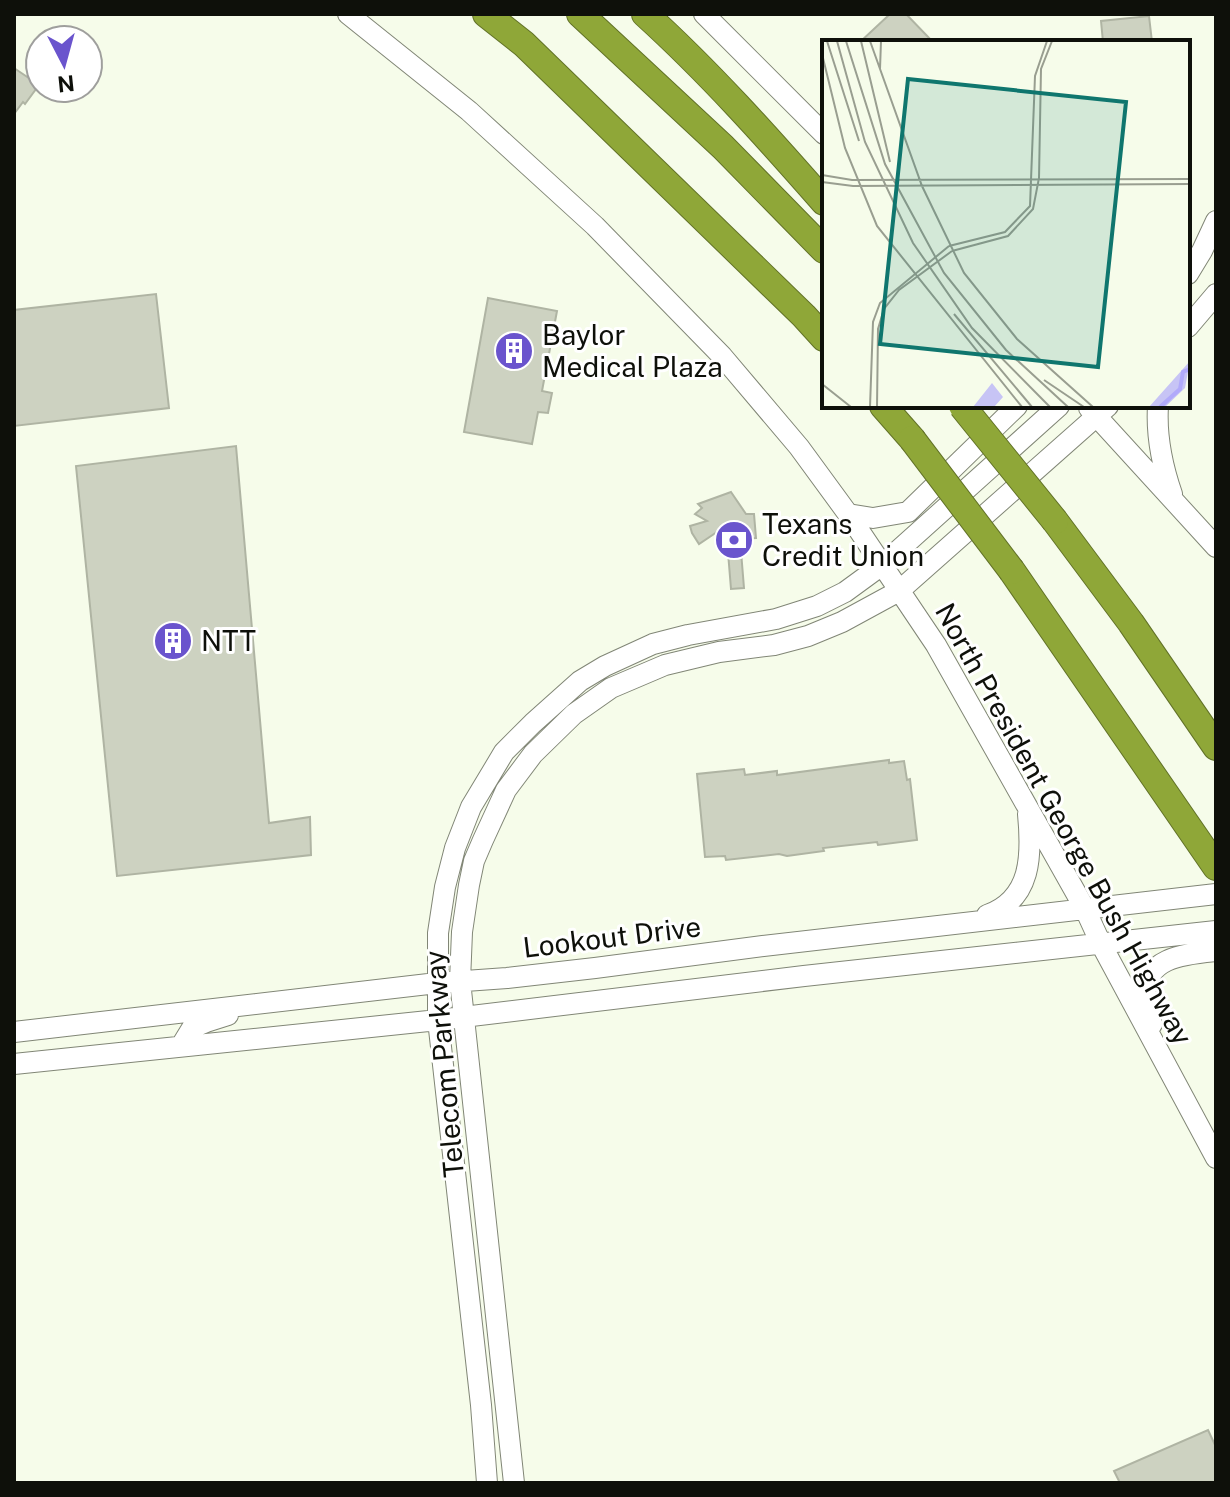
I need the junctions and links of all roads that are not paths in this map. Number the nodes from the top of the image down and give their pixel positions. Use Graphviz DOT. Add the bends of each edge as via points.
graph roads {
  1 [pos="348,14"];
  2 [pos="476,14"];
  3 [pos="486,14"];
  4 [pos="580,14"];
  5 [pos="645,14"];
  6 [pos="704,14"];
  7 [pos="524,44"];
  8 [pos="822,132"];
  9 [pos="822,200"];
  10 [pos="1216,221"];
  11 [pos="822,248"];
  12 [pos="1190,271"];
  13 [pos="1216,294"];
  14 [pos="1190,325"];
  15 [pos="822,336"];
  16 [pos="885,408"];
  17 [pos="964,408"];
  18 [pos="1015,408"];
  19 [pos="1057,408"];
  20 [pos="1158,408"];
  21 [pos="1097,409"];
  22 [pos="1174,502"];
  23 [pos="848,514"];
  24 [pos="1216,547"];
  25 [pos="882,565"];
  26 [pos="899,591"];
  27 [pos="580,681"];
  28 [pos="594,699"];
  29 [pos="1216,747"];
  30 [pos="1028,810"];
  31 [pos="1216,867"];
  32 [pos="1216,894"];
  33 [pos="1085,909"];
  34 [pos="957,924"];
  35 [pos="1216,931"];
  36 [pos="1101,944"];
  37 [pos="1216,951"];
  38 [pos="460,981"];
  39 [pos="437,983"];
  40 [pos="266,1002"];
  41 [pos="464,1016"];
  42 [pos="438,1020"];
  43 [pos="14,1032"];
  44 [pos="181,1046"];
  45 [pos="1162,1058"];
  46 [pos="14,1064"];
  47 [pos="1216,1158"];
  48 [pos="487,1483"];
  49 [pos="514,1483"];
  1 -- 23 [label="main road, North President George Bush Highway" via="469,111 595,226 722,356"];
  2 -- 7 [label="highway"];
  3 -- 7 [label="highway"];
  4 -- 11 [label="highway"];
  5 -- 9 [label="highway"];
  6 -- 8 [label="main road"];
  7 -- 15 [label="highway"];
  10 -- 12 [label="main road"];
  13 -- 14 [label="main road"];
  16 -- 31 [label="highway, bridge" via="1012,571"];
  17 -- 29 [label="highway, bridge" via="1055,521"];
  18 -- 23 [label="main road" via="908,512 873,518"];
  19 -- 25 [label="main road, Telecom Parkway"];
  20 -- 22 [label="main road" via="1162,465"];
  21 -- 22 [label="main road"];
  21 -- 26 [label="main road, Telecom Parkway"];
  22 -- 24 [label="main road"];
  23 -- 25 [label="main road, North President George Bush Highway"];
  25 -- 26 [label="main road, North President George Bush Highway"];
  25 -- 27 [label="main road, Telecom Parkway" via="817,606 653,644"];
  26 -- 28 [label="main road, Telecom Parkway" via="808,636 665,665"];
  26 -- 30 [label="main road, North President George Bush Highway" via="936,645"];
  27 -- 28 [label="main road"];
  27 -- 39 [label="main road, Telecom Parkway" via="504,752 471,807 445,887"];
  28 -- 38 [label="main road, Telecom Parkway" via="533,754 494,815 469,885"];
  30 -- 33 [label="main road, North President George Bush Highway"];
  30 -- 34 [label="main road" via="1029,859 1023,885 1005,908"];
  32 -- 33 [label="main road, Lookout Drive"];
  33 -- 34 [label="main road, Lookout Drive"];
  33 -- 36 [label="main road, North President George Bush Highway"];
  34 -- 38 [label="main road, Lookout Drive"];
  35 -- 36 [label="main road"];
  36 -- 41 [label="main road"];
  36 -- 45 [label="main road, North President George Bush Highway"];
  37 -- 45 [label="main road" via="1160,964 1145,985"];
  38 -- 39 [label="main road, Lookout Drive"];
  38 -- 41 [label="main road, Telecom Parkway"];
  39 -- 40 [label="main road, Lookout Drive"];
  39 -- 42 [label="main road, Telecom Parkway"];
  40 -- 43 [label="main road, Lookout Drive"];
  40 -- 44 [label="main road" via="192,1028"];
  41 -- 42 [label="main road"];
  41 -- 49 [label="main road, Telecom Parkway"];
  42 -- 44 [label="main road"];
  42 -- 48 [label="main road, Telecom Parkway"];
  44 -- 46 [label="main road"];
  45 -- 47 [label="main road, North President George Bush Highway"];
}
